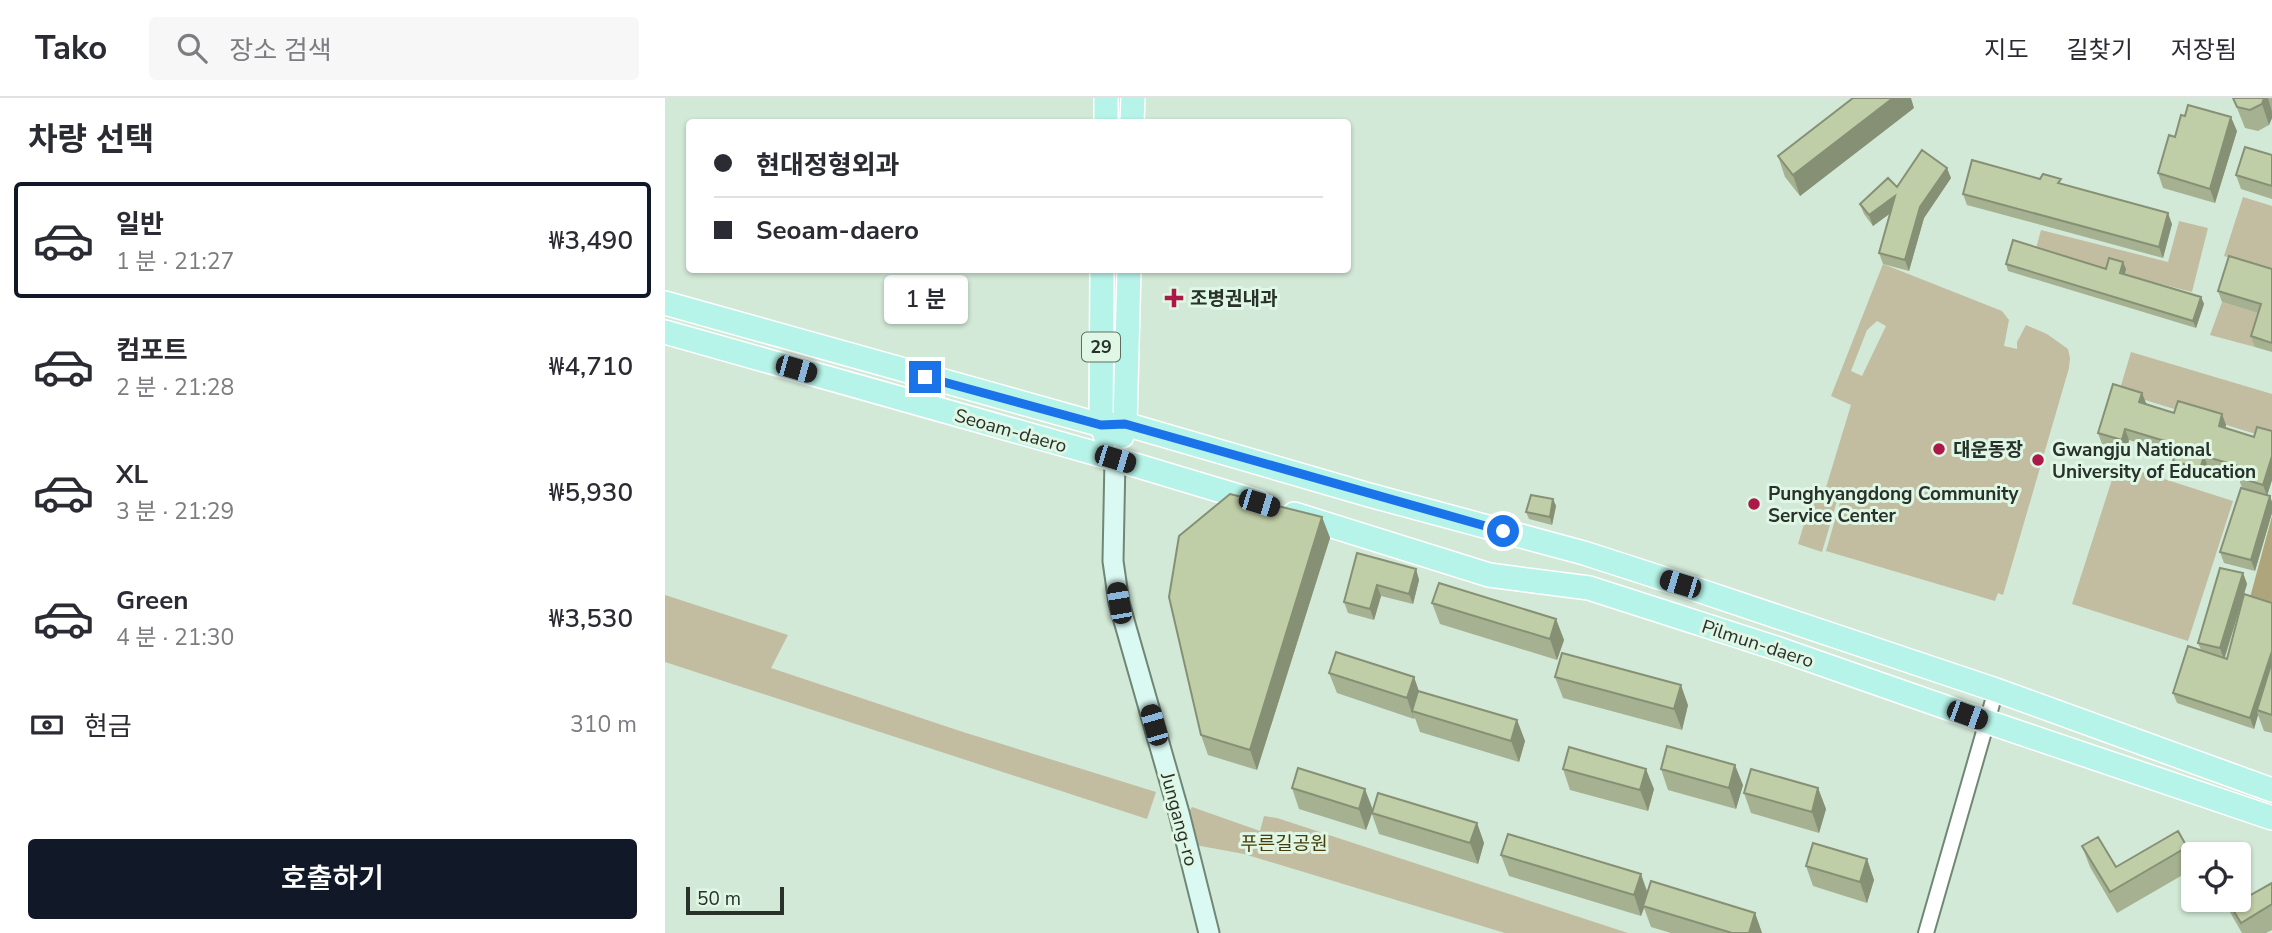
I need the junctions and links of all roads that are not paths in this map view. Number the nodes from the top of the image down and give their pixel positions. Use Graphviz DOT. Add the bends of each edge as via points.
graph roads {
  1 [pos="1106,98"];
  2 [pos="1133,98"];
  3 [pos="1105,119"];
  4 [pos="1132,119"];
  5 [pos="1102,273"];
  6 [pos="1129,273"];
  7 [pos="665,303"];
  8 [pos="665,332"];
  9 [pos="1125,424"];
  10 [pos="1101,425"];
  11 [pos="1115,459"];
  12 [pos="1996,690"];
  13 [pos="1987,722"];
  14 [pos="2272,790"];
  15 [pos="2272,818"];
  16 [pos="1209,933"];
  17 [pos="1926,933"];
  1 -- 3 [label="main road"];
  2 -- 4 [label="main road"];
  5 -- 10 [label="main road, 29"];
  6 -- 9 [label="main road, 29"];
  7 -- 10 [label="main road, Seoam-daero"];
  8 -- 11 [label="main road, Seoam-daero"];
  9 -- 10 [label="main road, Seoam-daero"];
  9 -- 11 [label="main road"];
  9 -- 12 [label="main road, Pilmun-daero" via="1584,554"];
  10 -- 11 [label="main road, 29"];
  11 -- 13 [label="main road, Pilmun-daero" via="1489,575 1589,588"];
  11 -- 16 [label="main road, Jungang-ro" via="1113,561 1119,603"];
  12 -- 13 [label="street"];
  12 -- 14 [label="main road, Pilmun-daero"];
  13 -- 15 [label="main road, Pilmun-daero"];
  13 -- 17 [label="street"];
}
